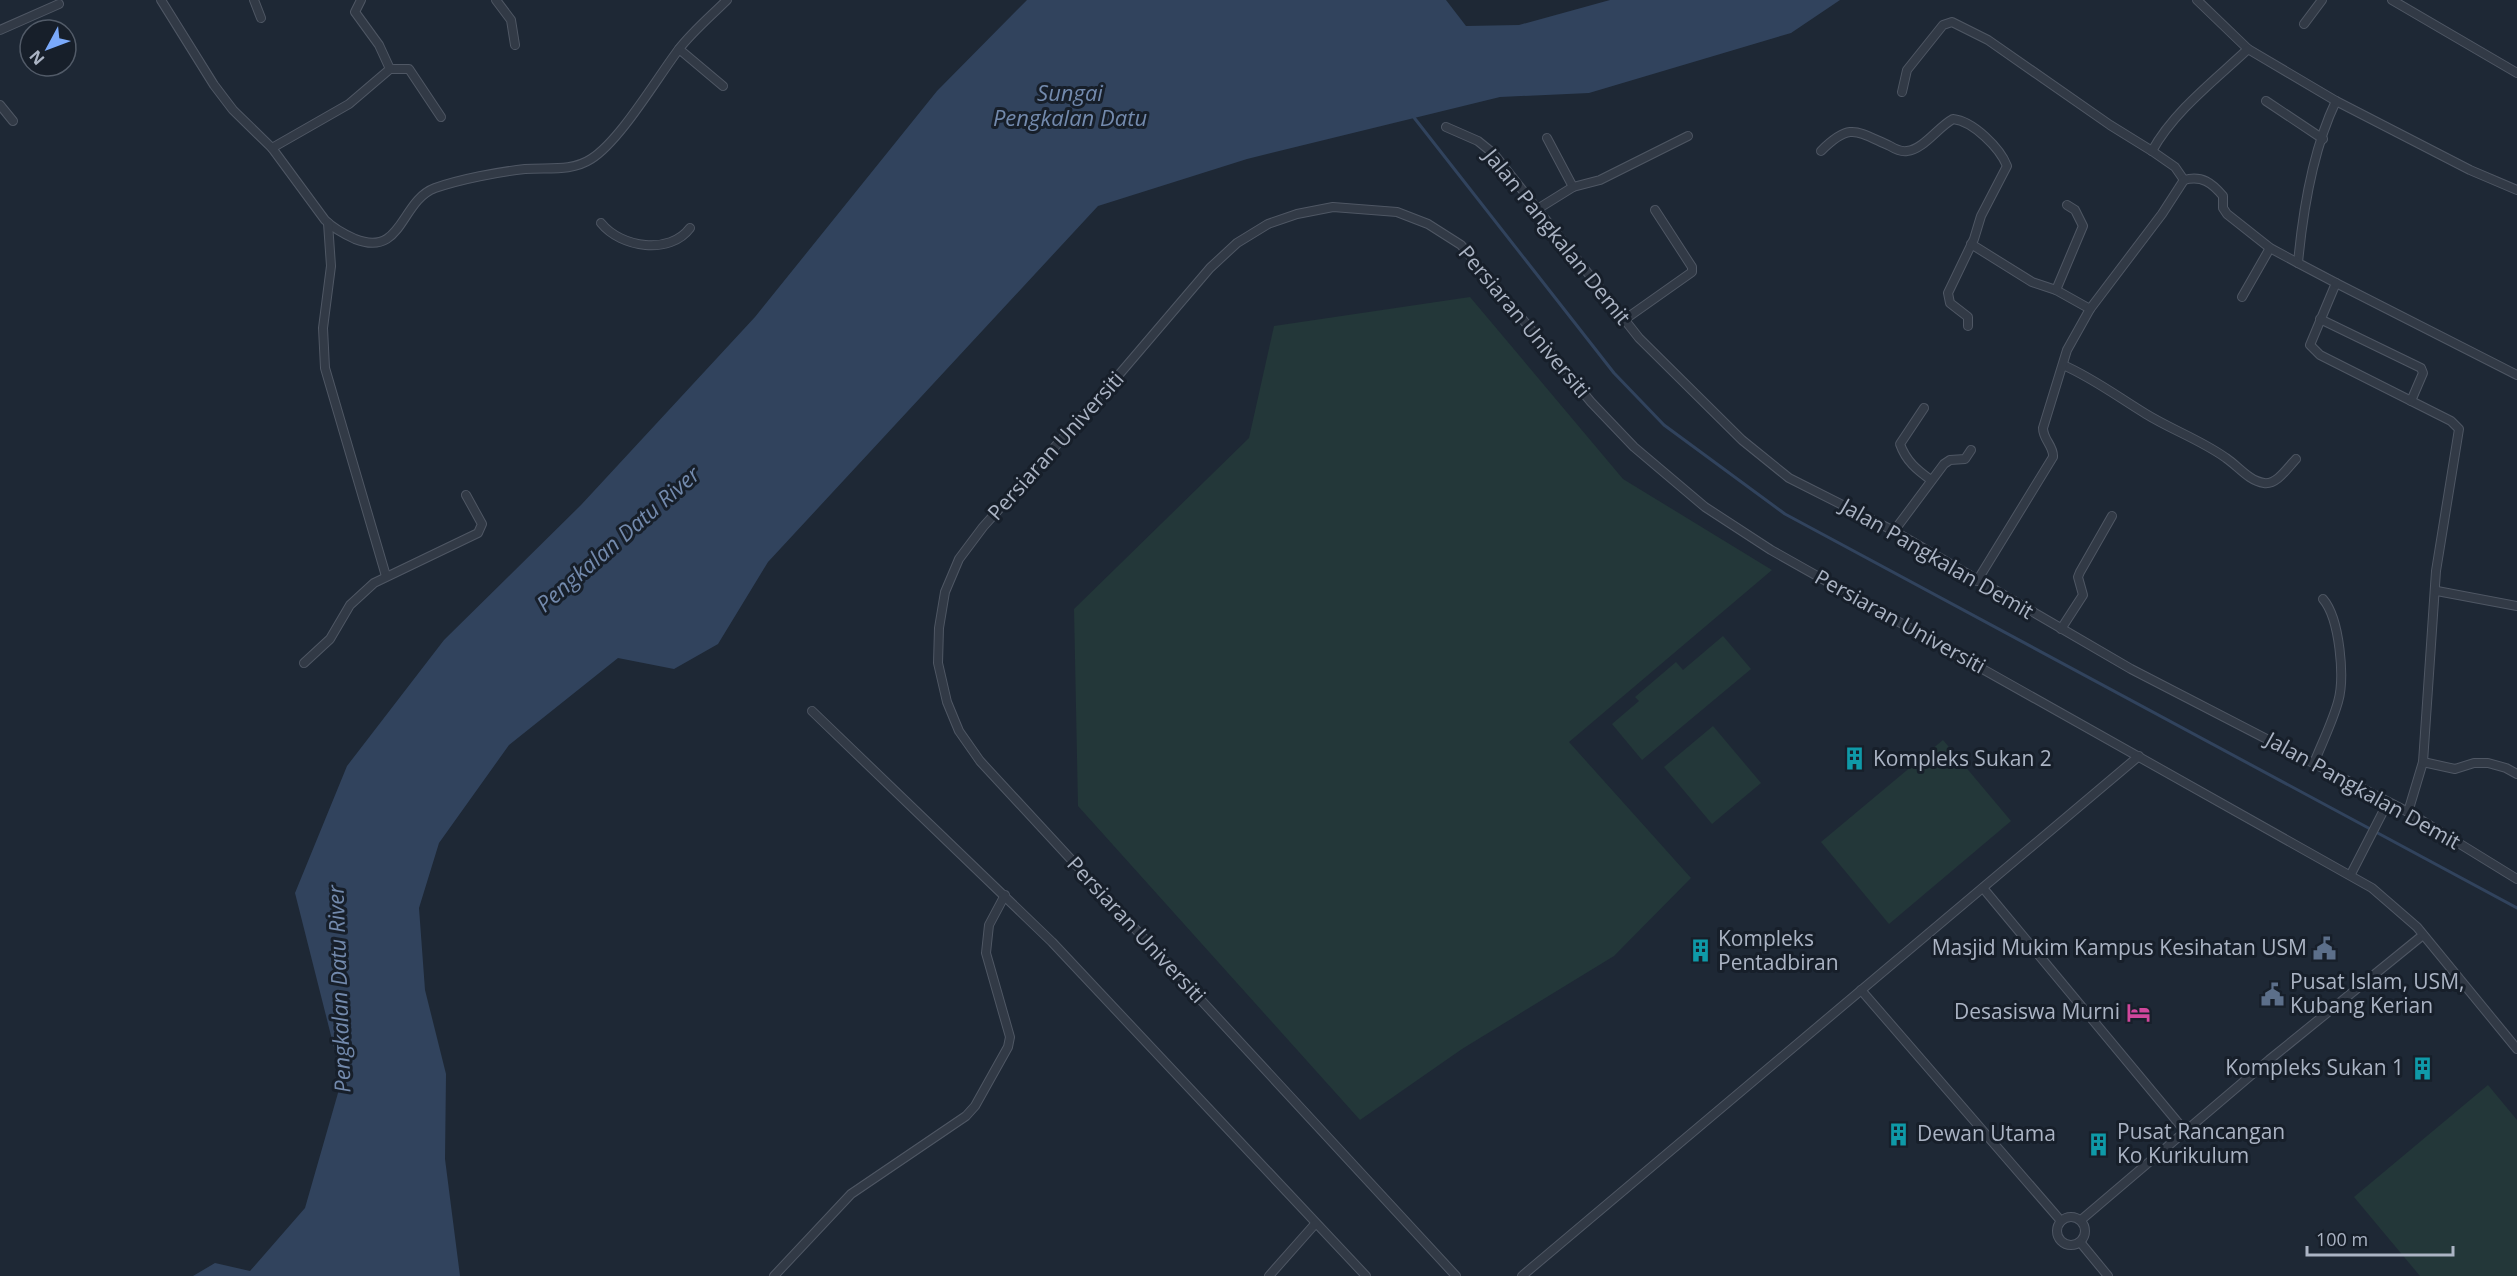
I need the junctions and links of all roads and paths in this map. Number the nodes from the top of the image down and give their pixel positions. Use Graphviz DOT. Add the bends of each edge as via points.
graph roads {
  1 [pos="161,0"];
  2 [pos="254,0"];
  3 [pos="361,0"];
  4 [pos="496,0"];
  5 [pos="727,0"];
  6 [pos="2197,0"];
  7 [pos="2322,0"];
  8 [pos="2392,0"];
  9 [pos="59,4"];
  10 [pos="261,18"];
  11 [pos="2304,24"];
  12 [pos="0,30"];
  13 [pos="515,45"];
  14 [pos="679,49"];
  15 [pos="2248,49"];
  16 [pos="390,69"];
  17 [pos="2517,73"];
  18 [pos="723,86"];
  19 [pos="1902,92"];
  20 [pos="2266,101"];
  21 [pos="2336,101"];
  22 [pos="0,105"];
  23 [pos="441,117"];
  24 [pos="13,121"];
  25 [pos="1446,127"];
  26 [pos="1688,136"];
  27 [pos="1547,138"];
  28 [pos="2323,139"];
  29 [pos="272,148"];
  30 [pos="1821,151"];
  31 [pos="2152,151"];
  32 [pos="2184,180"];
  33 [pos="1573,187"];
  34 [pos="2517,190"];
  35 [pos="2067,205"];
  36 [pos="1536,210"];
  37 [pos="1655,210"];
  38 [pos="328,223"];
  39 [pos="601,224"];
  40 [pos="690,228"];
  41 [pos="1971,244"];
  42 [pos="2270,248"];
  43 [pos="2298,263"];
  44 [pos="2336,283"];
  45 [pos="2055,290"];
  46 [pos="2241,297"];
  47 [pos="2090,309"];
  48 [pos="2320,319"];
  49 [pos="1624,320"];
  50 [pos="1968,326"];
  51 [pos="2063,365"];
  52 [pos="2517,375"];
  53 [pos="2410,400"];
  54 [pos="1924,408"];
  55 [pos="1971,450"];
  56 [pos="2296,459"];
  57 [pos="1931,480"];
  58 [pos="466,495"];
  59 [pos="2112,516"];
  60 [pos="1894,531"];
  61 [pos="386,576"];
  62 [pos="1977,581"];
  63 [pos="2437,591"];
  64 [pos="2323,599"];
  65 [pos="2517,606"];
  66 [pos="2061,629"];
  67 [pos="304,663"];
  68 [pos="812,711"];
  69 [pos="2139,756"];
  70 [pos="2423,762"];
  71 [pos="2314,763"];
  72 [pos="2517,774"];
  73 [pos="2388,802"];
  74 [pos="2408,812"];
  75 [pos="2351,874"];
  76 [pos="2517,879"];
  77 [pos="1983,888"];
  78 [pos="1005,895"];
  79 [pos="2423,935"];
  80 [pos="1861,990"];
  81 [pos="2517,1049"];
  82 [pos="2185,1131"];
  83 [pos="2081,1220"];
  84 [pos="2061,1221"];
  85 [pos="1315,1224"];
  86 [pos="2080,1242"];
  87 [pos="774,1276"];
  88 [pos="1269,1276"];
  89 [pos="1366,1276"];
  90 [pos="1456,1276"];
  91 [pos="1522,1276"];
  92 [pos="2108,1276"];
  1 -- 29 [label="street" via="214,85"];
  2 -- 10 [label="street"];
  3 -- 16 [label="street" via="355,12 379,45"];
  4 -- 13 [label="street" via="511,20"];
  5 -- 14 [label="street"];
  6 -- 15 [label="street"];
  7 -- 11 [label="street"];
  8 -- 17 [label="street"];
  9 -- 12 [label="street"];
  14 -- 18 [label="street"];
  14 -- 38 [label="street" via="612,139 590,160 563,168 520,170 436,188 416,202 384,242 364,242"];
  15 -- 21 [label="street"];
  15 -- 31 [label="street" via="2188,106"];
  16 -- 23 [label="street" via="409,69"];
  16 -- 29 [label="street" via="349,104"];
  19 -- 31 [label="street" via="1907,70 1943,25 1952,22 1988,40"];
  20 -- 28 [label="street"];
  21 -- 28 [label="street"];
  21 -- 34 [label="street"];
  22 -- 24 [label="street"];
  25 -- 36 [label="street, Jalan Pangkalan Demit" via="1478,141 1494,154"];
  26 -- 33 [label="street" via="1600,180"];
  27 -- 33 [label="street"];
  28 -- 43 [label="street" via="2306,207"];
  29 -- 38 [label="street"];
  30 -- 41 [label="street" via="1848,130 1896,149 1913,150 1953,119 1965,122 2000,151 2007,166"];
  31 -- 32 [label="street" via="2175,167"];
  32 -- 42 [label="street" via="2204,179 2216,187 2223,196 2227,214"];
  32 -- 47 [label="street"];
  33 -- 36 [label="street"];
  35 -- 45 [label="street" via="2075,210 2083,226"];
  36 -- 49 [label="street, Jalan Pangkalan Demit"];
  37 -- 49 [label="street" via="1692,272"];
  38 -- 61 [label="street" via="331,266 322,341 325,368"];
  39 -- 40 [label="street" via="615,236 650,245 676,242"];
  41 -- 45 [label="street" via="2032,282"];
  41 -- 50 [label="street" via="1948,299 1968,317"];
  42 -- 43 [label="street"];
  42 -- 46 [label="street"];
  43 -- 44 [label="street"];
  44 -- 48 [label="street"];
  44 -- 52 [label="street"];
  45 -- 47 [label="street"];
  47 -- 51 [label="street"];
  48 -- 53 [label="street" via="2312,349"];
  48 -- 53 [label="street" via="2421,368 2423,373"];
  49 -- 60 [label="street, Jalan Pangkalan Demit" via="1734,432 1789,478"];
  51 -- 56 [label="street" via="2178,429 2265,484 2277,479"];
  51 -- 62 [label="street" via="2043,428 2053,457"];
  53 -- 63 [label="street" via="2459,429 2436,571"];
  54 -- 57 [label="street" via="1900,444 1916,469"];
  55 -- 57 [label="street" via="1962,461 1946,462"];
  57 -- 60 [label="street"];
  58 -- 61 [label="street" via="482,524 478,533"];
  59 -- 66 [label="street" via="2080,572 2083,595"];
  60 -- 62 [label="street, Jalan Pangkalan Demit"];
  61 -- 67 [label="street" via="350,605 330,639"];
  62 -- 66 [label="street, Jalan Pangkalan Demit"];
  63 -- 65 [label="street"];
  63 -- 70 [label="street"];
  64 -- 71 [label="street" via="2336,625 2340,688"];
  66 -- 71 [label="street, Jalan Pangkalan Demit"];
  68 -- 78 [label="street"];
  69 -- 75 [label="street, Persiaran Universiti"];
  69 -- 77 [label="street"];
  69 -- 90 [label="street, Persiaran Universiti" via="1771,550 1705,507 1634,447 1591,402 1461,245 1428,224 1396,212 1333,207 1297,214 1237,243 1209,268 959,559 945,592 938,663 959,731 980,761"];
  70 -- 72 [label="street" via="2455,769 2488,763"];
  70 -- 74 [label="street"];
  71 -- 73 [label="street, Jalan Pangkalan Demit"];
  73 -- 74 [label="street, Jalan Pangkalan Demit"];
  73 -- 75 [label="street"];
  74 -- 76 [label="street, Jalan Pangkalan Demit"];
  75 -- 79 [label="street, Persiaran Universiti" via="2388,899"];
  77 -- 80 [label="street"];
  77 -- 82 [label="street"];
  78 -- 85 [label="street"];
  78 -- 87 [label="street" via="989,925 986,953 1010,1037 975,1106 851,1194"];
  79 -- 81 [label="street, Persiaran Universiti"];
  79 -- 82 [label="street"];
  80 -- 84 [label="street"];
  80 -- 91 [label="street"];
  82 -- 83 [label="street"];
  83 -- 84 [label="street" via="2073,1216"];
  83 -- 86 [label="street" via="2085,1234"];
  84 -- 86 [label="street" via="2059,1239 2071,1245"];
  85 -- 88 [label="street"];
  85 -- 89 [label="street"];
  86 -- 92 [label="street"];
}
